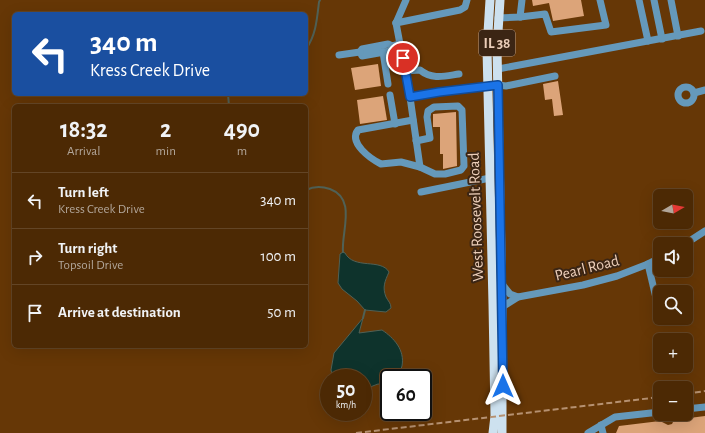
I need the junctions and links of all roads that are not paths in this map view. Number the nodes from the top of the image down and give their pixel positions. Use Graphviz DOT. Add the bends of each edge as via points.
graph roads {
  1 [pos="406,0"];
  2 [pos="467,0"];
  3 [pos="490,0"];
  4 [pos="500,0"];
  5 [pos="522,0"];
  6 [pos="600,0"];
  7 [pos="639,0"];
  8 [pos="654,0"];
  9 [pos="672,0"];
  10 [pos="498,18"];
  11 [pos="520,18"];
  12 [pos="396,23"];
  13 [pos="701,32"];
  14 [pos="678,36"];
  15 [pos="662,39"];
  16 [pos="648,41"];
  17 [pos="400,44"];
  18 [pos="392,46"];
  19 [pos="360,52"];
  20 [pos="383,52"];
  21 [pos="339,55"];
  22 [pos="498,69"];
  23 [pos="405,71"];
  24 [pos="459,74"];
  25 [pos="555,76"];
  26 [pos="388,84"];
  27 [pos="498,85"];
  28 [pos="488,86"];
  29 [pos="705,90"];
  30 [pos="694,93"];
  31 [pos="390,95"];
  32 [pos="410,97"];
  33 [pos="413,120"];
  34 [pos="395,124"];
  35 [pos="416,141"];
  36 [pos="420,167"];
  37 [pos="490,178"];
  38 [pos="421,192"];
  39 [pos="705,231"];
  40 [pos="693,239"];
  41 [pos="653,262"];
  42 [pos="648,264"];
  43 [pos="502,284"];
  44 [pos="653,285"];
  45 [pos="518,297"];
  46 [pos="502,307"];
  47 [pos="705,407"];
  48 [pos="693,408"];
  49 [pos="653,413"];
  50 [pos="601,425"];
  51 [pos="494,433"];
  52 [pos="502,433"];
  53 [pos="588,433"];
  54 [pos="603,433"];
  1 -- 12 [label="street"];
  2 -- 12 [label="street" via="465,7 460,10"];
  3 -- 28 [label="main road, West Roosevelt Road / IL 38"];
  4 -- 10 [label="main road, West Roosevelt Road / IL 38"];
  5 -- 11 [label="street"];
  6 -- 11 [label="street" via="606,25 550,32 545,14"];
  7 -- 16 [label="street"];
  8 -- 15 [label="street"];
  9 -- 14 [label="street"];
  10 -- 11 [label="street"];
  10 -- 22 [label="main road, West Roosevelt Road / IL 38"];
  12 -- 17 [label="street"];
  13 -- 14 [label="street"];
  14 -- 15 [label="street"];
  15 -- 16 [label="street"];
  16 -- 22 [label="street"];
  17 -- 18 [label="street"];
  17 -- 23 [label="street"];
  18 -- 19 [label="street" via="388,44 362,49"];
  18 -- 20 [label="street" via="390,50"];
  19 -- 20 [label="street" via="362,56"];
  19 -- 21 [label="street"];
  20 -- 26 [label="street"];
  22 -- 27 [label="main road, West Roosevelt Road / IL 38"];
  23 -- 24 [label="street" via="420,70 426,75 436,77"];
  23 -- 32 [label="street"];
  25 -- 27 [label="street" via="506,86"];
  27 -- 28 [label="street"];
  27 -- 43 [label="main road, West Roosevelt Road / IL 38"];
  28 -- 32 [label="street"];
  28 -- 37 [label="main road, West Roosevelt Road / IL 38"];
  29 -- 30 [label="street"];
  31 -- 34 [label="street"];
  32 -- 33 [label="street"];
  33 -- 34 [label="street"];
  33 -- 35 [label="street"];
  34 -- 36 [label="street" via="358,130 356,139 360,149 381,164 401,162"];
  35 -- 36 [label="street"];
  35 -- 36 [label="street" via="430,138 428,111 434,107 458,106 462,110 464,166 461,170 446,174 435,174"];
  37 -- 38 [label="street"];
  37 -- 51 [label="main road, West Roosevelt Road / IL 38" via="494,304"];
  39 -- 40 [label="street"];
  41 -- 42 [label="street, Pearl Road"];
  42 -- 44 [label="street"];
  42 -- 45 [label="street, Pearl Road" via="590,284"];
  43 -- 45 [label="street" via="510,294"];
  43 -- 46 [label="main road, West Roosevelt Road / IL 38"];
  45 -- 46 [label="street, Pearl Road"];
  46 -- 52 [label="main road, West Roosevelt Road / IL 38"];
  47 -- 48 [label="street"];
  49 -- 50 [label="street" via="615,417"];
  50 -- 53 [label="street"];
  50 -- 54 [label="street"];
}
